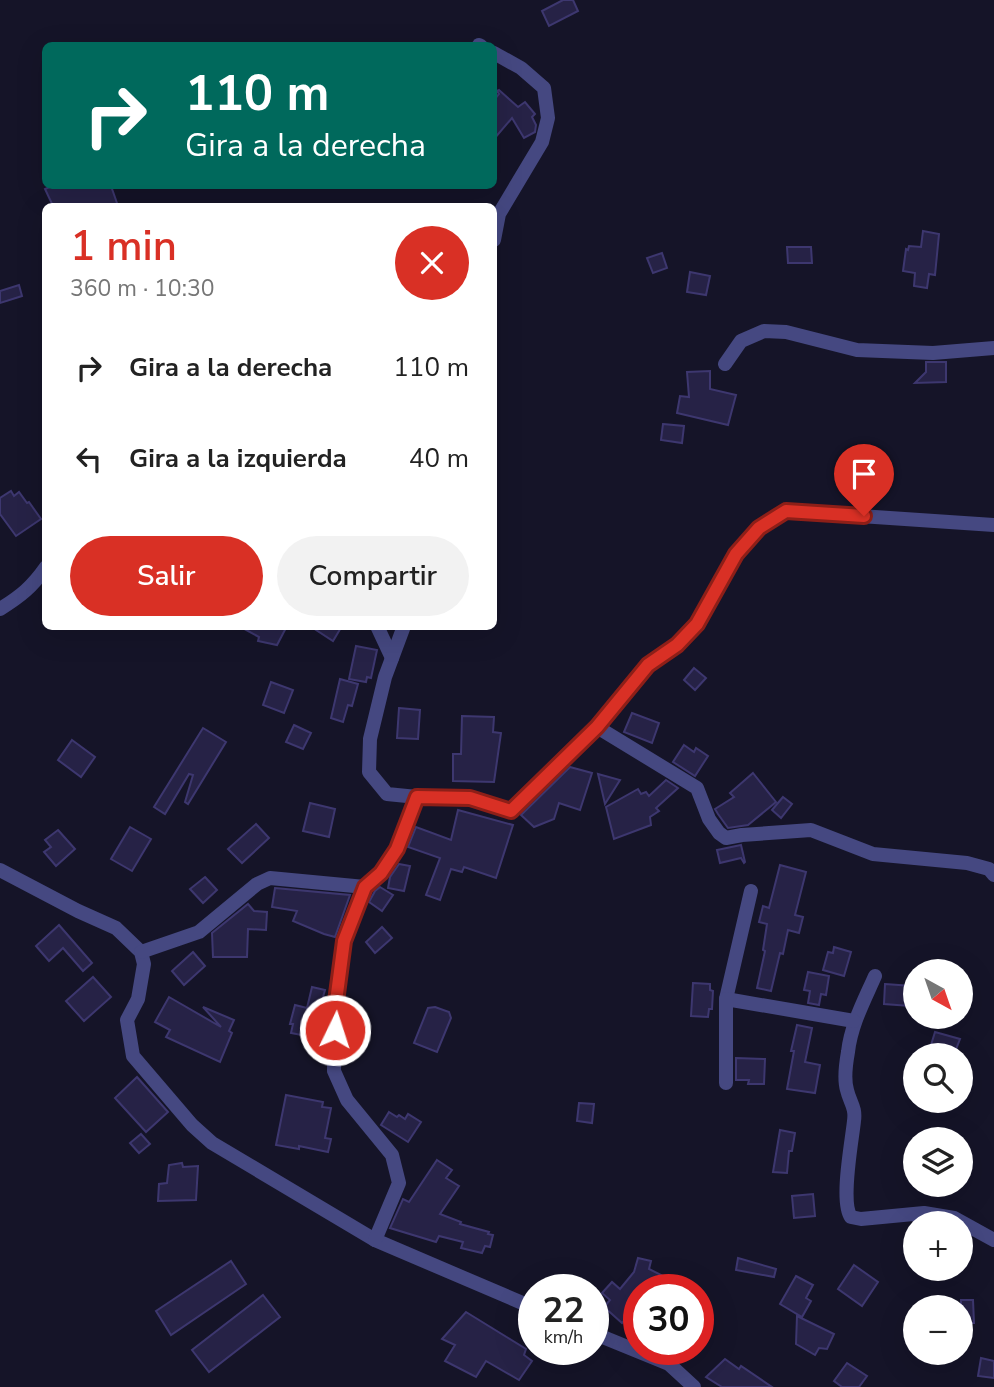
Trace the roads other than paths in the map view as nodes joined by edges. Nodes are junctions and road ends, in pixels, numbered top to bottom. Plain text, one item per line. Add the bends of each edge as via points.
1 (497, 55) edge
2 (497, 224) edge
3 (994, 348) edge
4 (725, 364) dead end
5 (994, 525) edge
6 (42, 572) edge
7 (0, 608) edge
8 (379, 630) edge
9 (402, 630) edge
10 (392, 658) junction
11 (597, 727) junction
12 (417, 797) junction
13 (0, 870) edge
14 (994, 875) edge
15 (365, 887) junction
16 (751, 891) dead end
17 (141, 952) junction
18 (875, 976) dead end
19 (726, 999) junction
20 (854, 1021) junction
21 (726, 1083) dead end
22 (375, 1240) junction
23 (994, 1240) edge
24 (518, 1301) edge
25 (609, 1340) edge
26 (694, 1387) edge

1 - 2 street via 544,88 548,118 542,142
3 - 4 street via 933,353 857,350 764,331 741,341
5 - 11 street via 786,511 759,528 736,554 697,624 648,665
6 - 7 street via 20,597
8 - 10 street
9 - 10 street
10 - 12 street via 370,739 369,772 387,794
11 - 12 street via 511,811 470,798
11 - 14 street via 697,788 709,819 726,838 811,830 873,854 967,863
12 - 15 street via 397,849
13 - 17 street via 116,928
15 - 17 street via 270,878 199,933
15 - 22 street via 344,941 335,1009 334,1071 347,1100 392,1155 399,1183
16 - 19 street
17 - 22 street via 144,964 138,999 127,1020 133,1056 212,1143
18 - 20 street
19 - 20 street
19 - 21 street
20 - 23 street via 846,1088 855,1116 846,1211 861,1219 924,1213 954,1218
22 - 24 street
25 - 26 street via 669,1364

